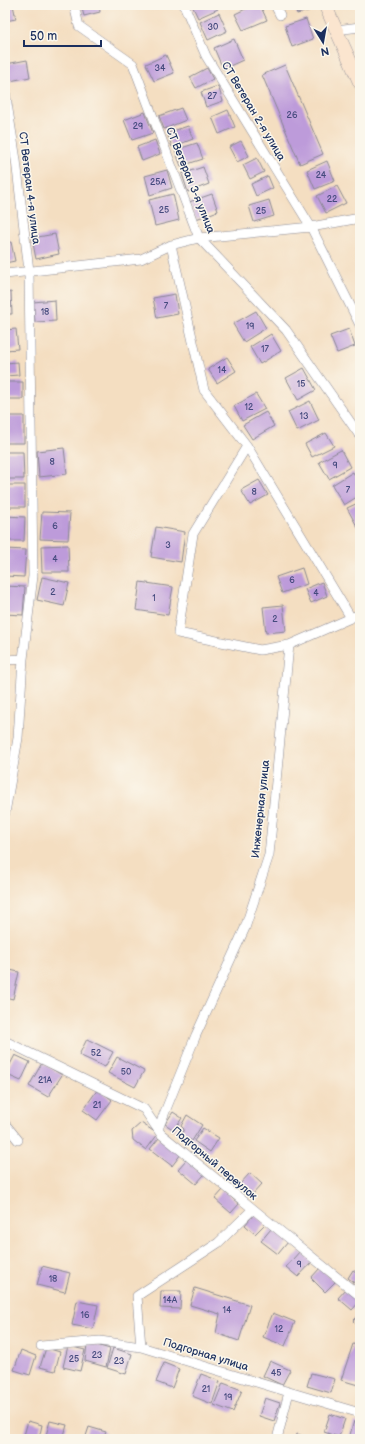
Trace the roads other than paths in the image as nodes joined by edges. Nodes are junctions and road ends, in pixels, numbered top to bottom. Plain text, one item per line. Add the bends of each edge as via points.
1 (74, 5) edge
2 (184, 5) edge
3 (275, 5) edge
4 (325, 5) edge
5 (280, 15) dead end
6 (360, 27) edge
7 (336, 30) junction
8 (360, 83) edge
9 (5, 91) edge
10 (360, 218) edge
11 (310, 227) junction
12 (199, 238) junction
13 (171, 245) junction
14 (28, 271) junction
15 (5, 274) edge
16 (360, 325) edge
17 (360, 436) edge
18 (247, 446) junction
19 (360, 614) edge
20 (351, 618) junction
21 (289, 645) junction
22 (24, 659) junction
23 (5, 660) edge
24 (9, 767) edge
25 (5, 813) edge
26 (5, 1041) edge
27 (5, 1124) edge
28 (158, 1129) junction
29 (18, 1140) dead end
30 (252, 1209) junction
31 (360, 1296) edge
32 (41, 1346) dead end
33 (141, 1347) junction
34 (289, 1392) junction
35 (360, 1413) edge
36 (277, 1439) edge

1 - 12 street, СТ Ветеран 3-я улица via 79,26 133,64
2 - 11 street, СТ Ветеран 2-я улица via 206,56
3 - 5 street
4 - 7 main road
6 - 7 street
7 - 8 main road
9 - 14 street, СТ Ветеран 4-я улица via 16,160
10 - 11 street
11 - 12 street
11 - 16 street, СТ Ветеран 2-я улица
12 - 13 street
12 - 17 street, СТ Ветеран 3-я улица via 286,330
13 - 14 street via 141,259
13 - 18 street via 204,390
14 - 15 street
14 - 22 street, СТ Ветеран 4-я улица via 33,576
18 - 20 street
18 - 21 street via 193,534 178,633 260,650
19 - 20 street
20 - 21 street
21 - 28 street, Инженерная улица via 269,855 245,928 196,1035
22 - 23 street
22 - 24 street, СТ Ветеран 4-я улица via 18,738
24 - 25 street, СТ Ветеран 4-я улица
26 - 28 street, Подгорный переулок via 144,1109
27 - 29 street
28 - 30 street, Подгорный переулок
30 - 31 street, Подгорный переулок
30 - 33 street via 218,1243 137,1296
32 - 33 street, Подгорная улица via 100,1341
33 - 34 street, Подгорная улица
34 - 35 street, Подгорная улица
34 - 36 street

